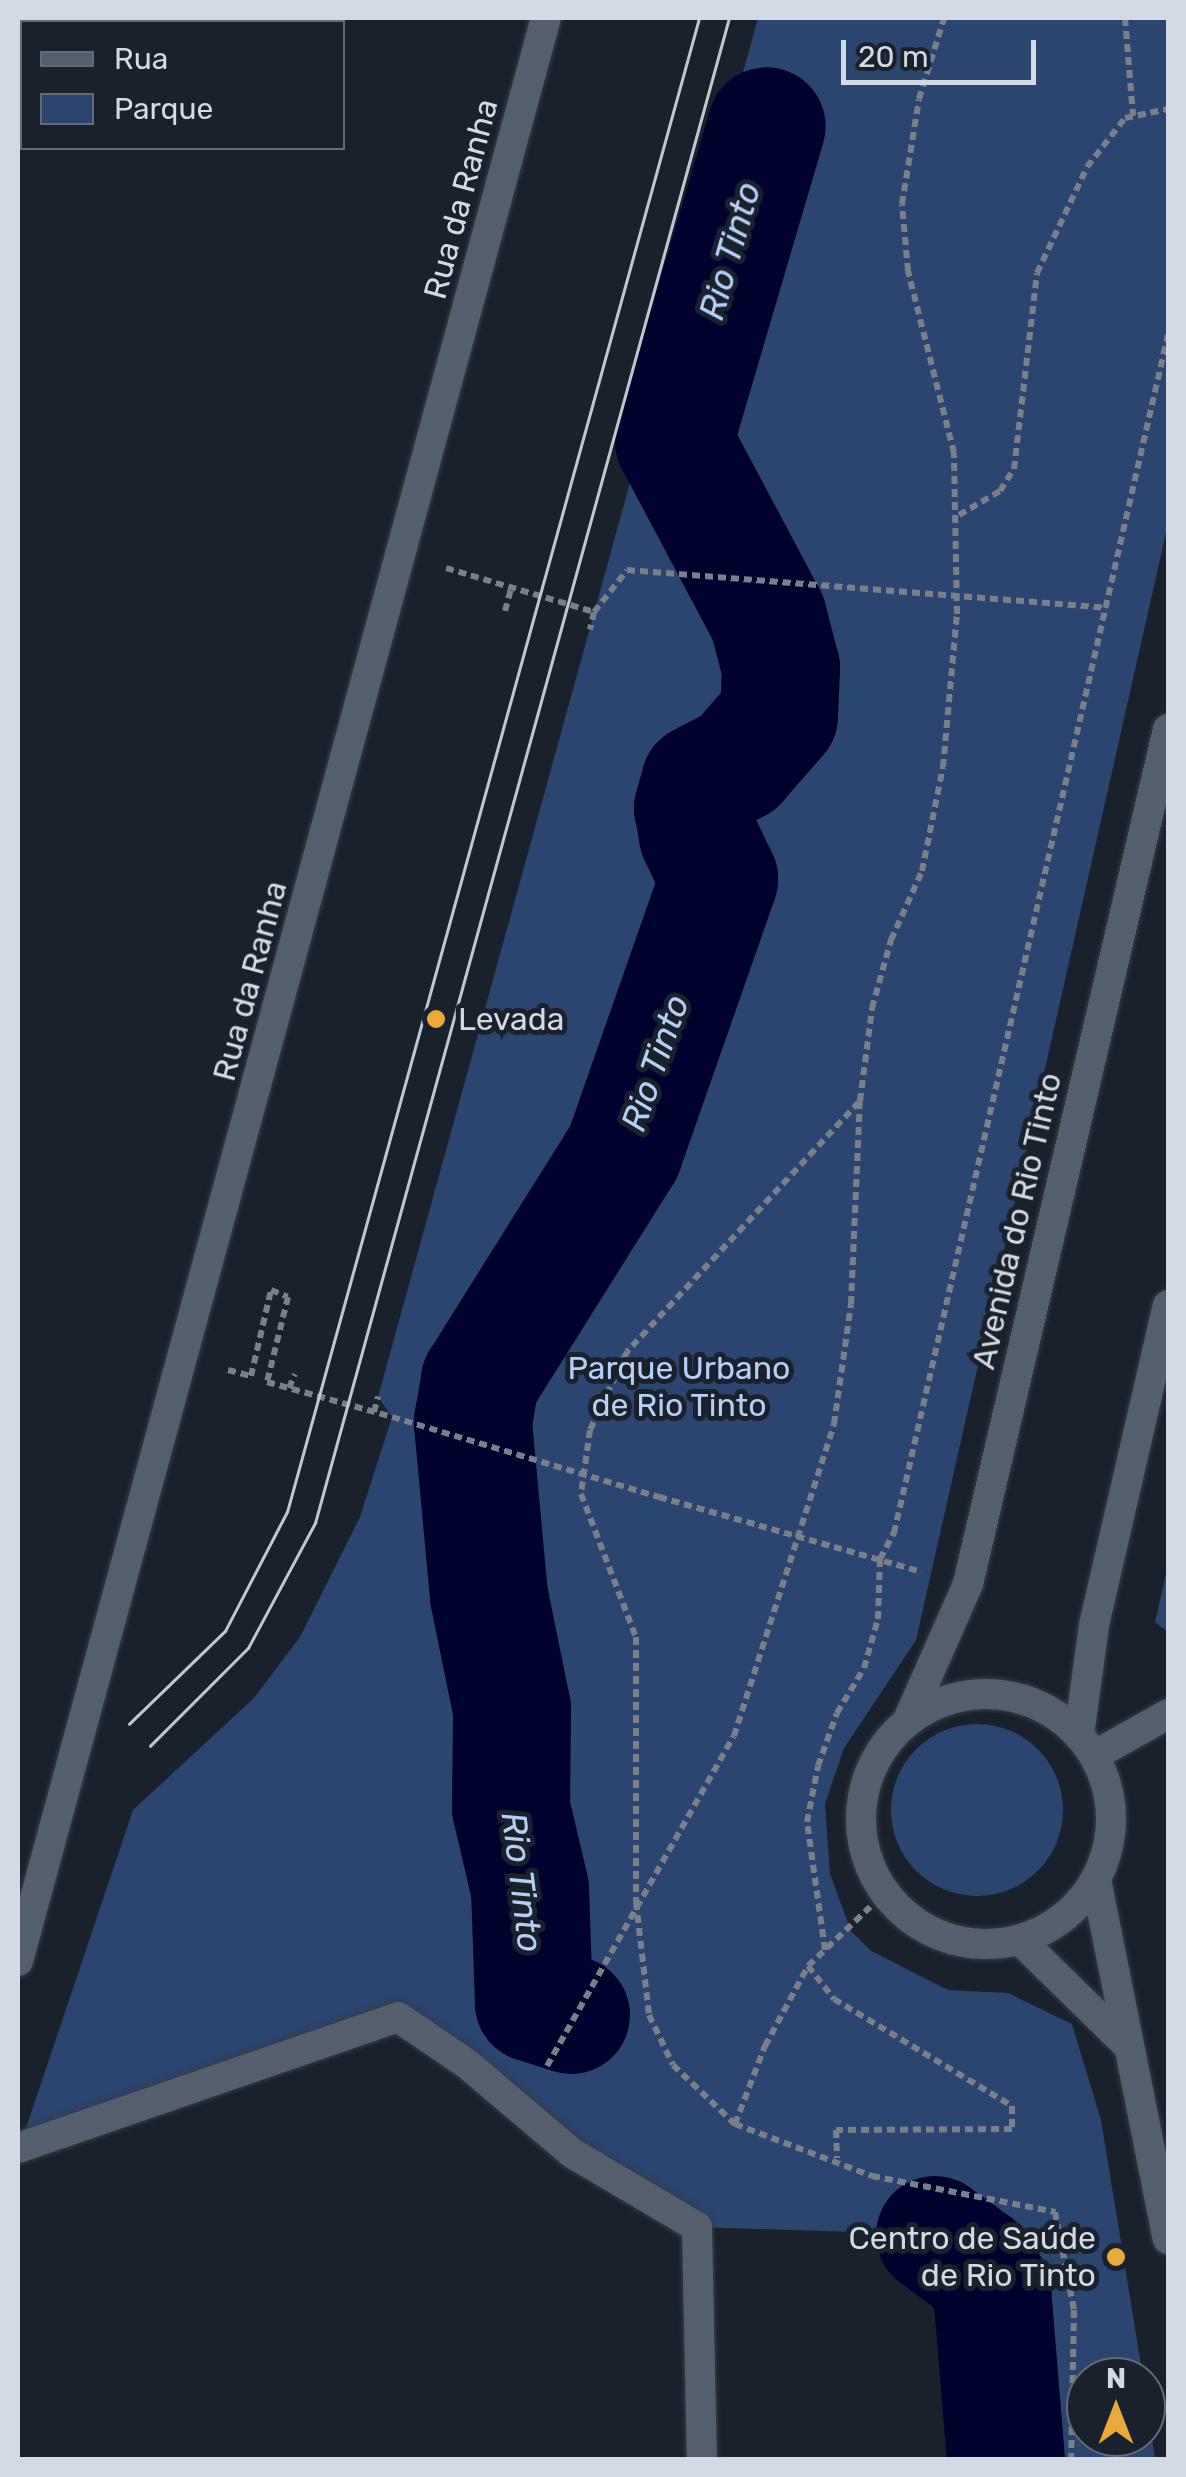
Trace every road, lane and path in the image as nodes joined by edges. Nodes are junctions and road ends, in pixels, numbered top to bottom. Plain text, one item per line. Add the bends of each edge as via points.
1 (546, 18) edge
2 (944, 18) edge
3 (1125, 18) edge
4 (1168, 109) edge
5 (1133, 116) junction
6 (1168, 335) edge
7 (960, 515) junction
8 (401, 555) junction
9 (511, 588) junction
10 (955, 595) junction
11 (1106, 608) junction
12 (505, 611) dead end
13 (594, 612) junction
14 (590, 630) dead end
15 (1168, 729) edge
16 (860, 1101) junction
17 (1168, 1305) edge
18 (254, 1362) dead end
19 (294, 1374) dead end
20 (289, 1388) junction
21 (378, 1397) dead end
22 (374, 1412) junction
23 (800, 1538) junction
24 (880, 1559) junction
25 (1168, 1714) edge
26 (908, 1720) junction
27 (1088, 1744) junction
28 (1096, 1880) junction
29 (886, 1893) junction
30 (636, 1902) junction
31 (1020, 1940) junction
32 (824, 1950) junction
33 (18, 1959) edge
34 (808, 1966) junction
35 (1124, 2042) junction
36 (522, 2110) junction
37 (735, 2124) junction
38 (18, 2148) edge
39 (837, 2158) junction
40 (1168, 2238) edge
41 (702, 2460) edge
42 (1071, 2460) edge

1 - 8 street, Rua da Ranha
2 - 7 path via 919,100 902,204 908,271 954,453
3 - 5 path
4 - 5 path
5 - 7 path via 1100,144 1038,274 1014,469 1000,491
6 - 11 path
7 - 10 path
8 - 9 path
8 - 33 street, Rua da Ranha
9 - 12 path
9 - 13 path
10 - 11 path
10 - 13 path via 626,570
10 - 16 path via 943,767 922,871 891,940 872,1008
11 - 24 path via 894,1533
13 - 14 path
15 - 26 street, Avenida do Rio Tinto via 968,1584
16 - 23 path via 851,1304 834,1424
16 - 30 path via 626,1352 590,1430 581,1494 636,1638
17 - 27 street via 1094,1626
18 - 20 path via 271,1290 288,1297 266,1382
19 - 20 path
20 - 22 path
21 - 22 path
22 - 23 path, bridge
23 - 24 path
23 - 30 path via 734,1736
24 - 32 path via 878,1619 864,1668 837,1712 806,1822
25 - 27 street
26 - 27 street via 939,1703 980,1693 1018,1697 1055,1712
26 - 29 street via 881,1748 865,1783 860,1821 867,1859
27 - 28 street via 1112,1807 1109,1845
28 - 31 street via 1076,1906
28 - 35 street
29 - 31 street via 912,1920 946,1938 982,1944
29 - 32 path
30 - 36 path
30 - 37 path via 649,2015 673,2065
31 - 35 street
32 - 34 path
34 - 37 path via 764,2046
34 - 39 path via 834,1998 1012,2106 1012,2129 836,2130
35 - 40 street
36 - 38 street via 398,2017
36 - 41 street via 572,2153 697,2227
37 - 39 path via 783,2146
39 - 42 path via 872,2176 1055,2212 1074,2310

